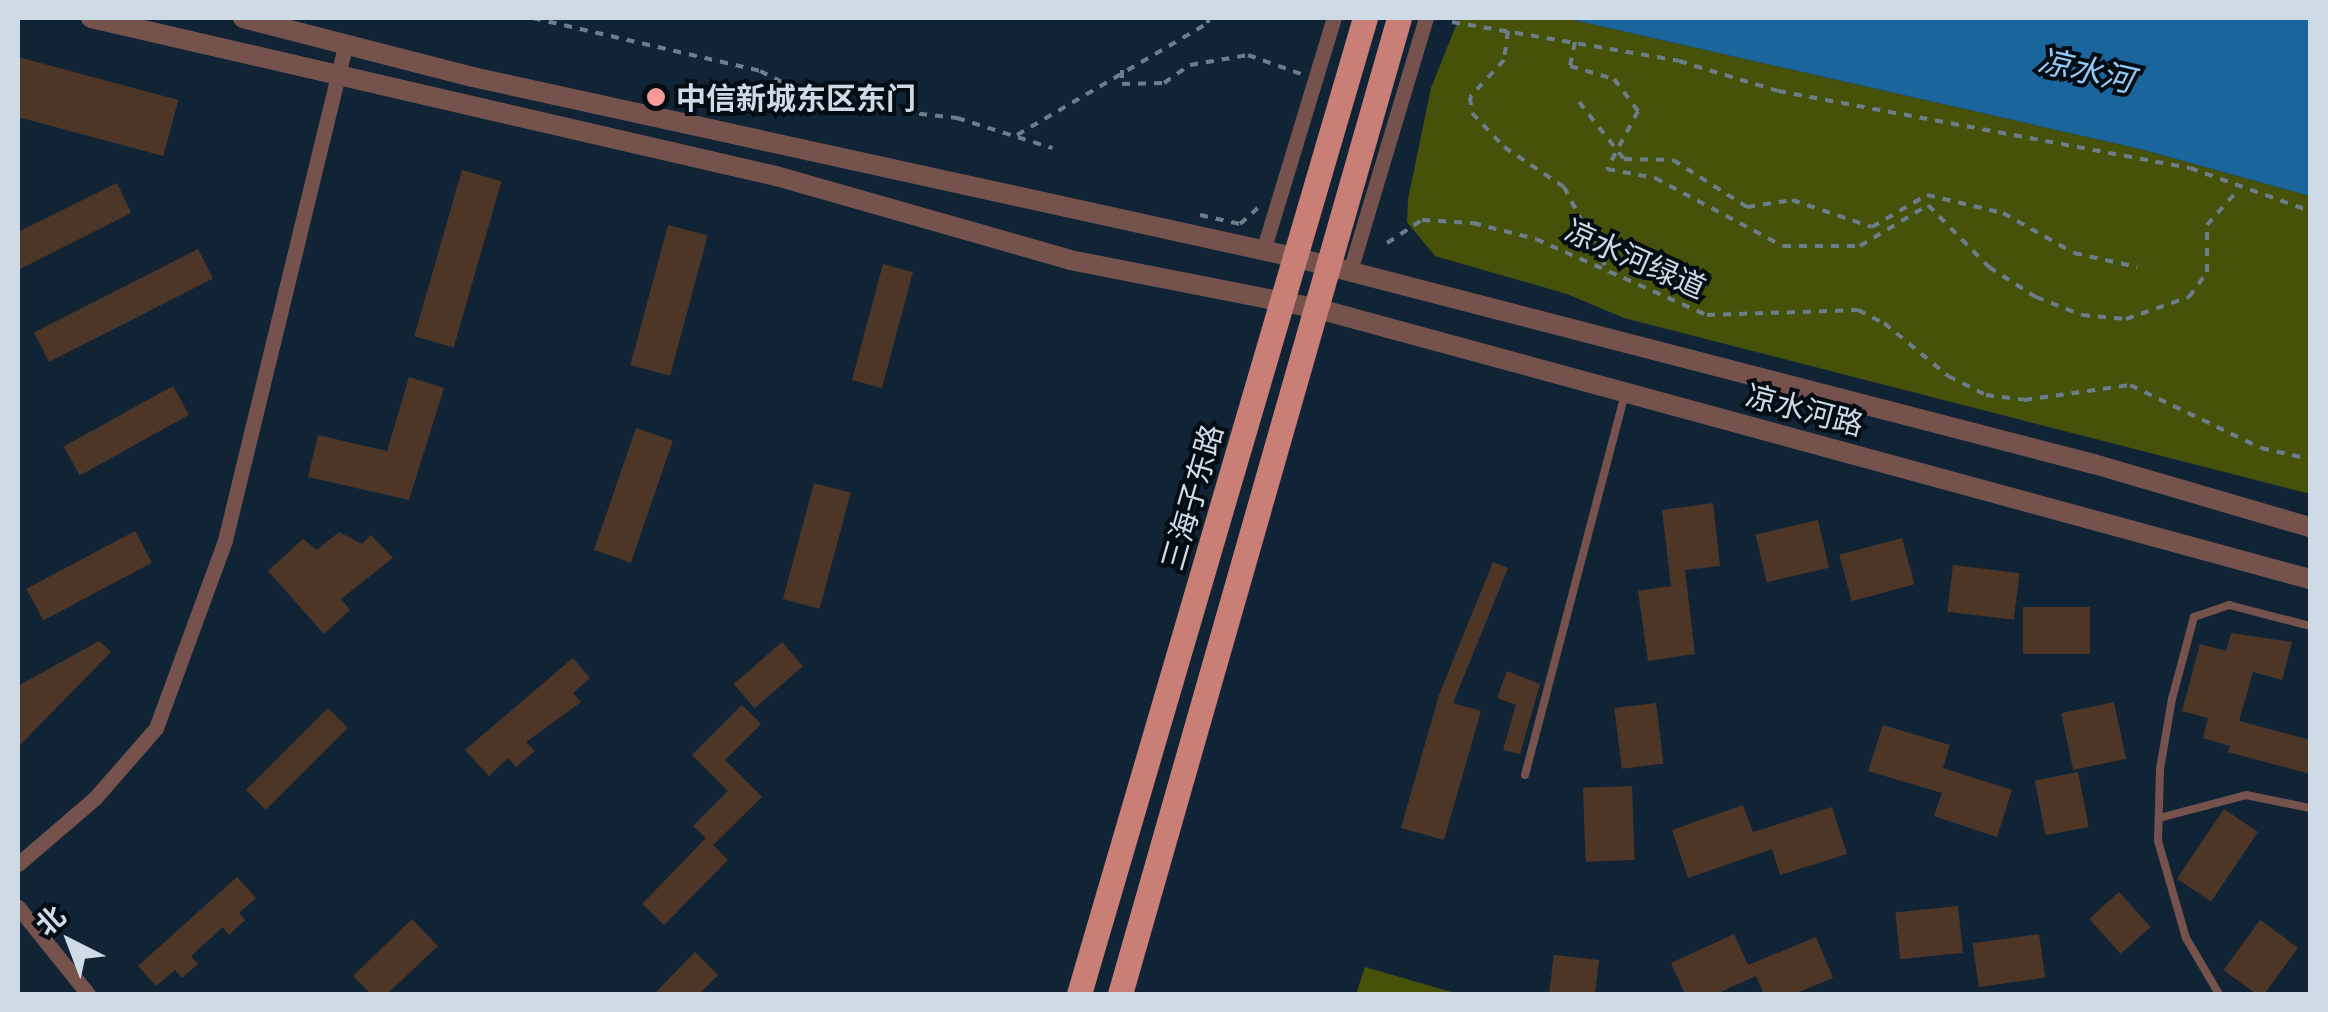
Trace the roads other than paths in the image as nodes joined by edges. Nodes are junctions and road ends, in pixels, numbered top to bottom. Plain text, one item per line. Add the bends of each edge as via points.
1 (91, 18) edge
2 (243, 18) edge
3 (1335, 18) edge
4 (1365, 18) edge
5 (1414, 24) edge
6 (346, 42) junction
7 (338, 73) junction
8 (1263, 251) junction
9 (1294, 257) junction
10 (1338, 268) junction
11 (1283, 300) junction
12 (1316, 308) junction
13 (1626, 391) junction
14 (2310, 527) edge
15 (2310, 578) edge
16 (2310, 626) edge
17 (1524, 775) dead end
18 (2310, 808) edge
19 (2159, 818) junction
20 (18, 864) edge
21 (18, 906) edge
22 (88, 994) edge
23 (1078, 994) edge
24 (1120, 994) edge
25 (2219, 994) edge

1 - 7 street, 凉水河路
2 - 6 street, 凉水河路
3 - 8 street
4 - 9 main road, 三海子东路
5 - 10 main road
6 - 7 street
6 - 8 street, 凉水河路 via 473,77
7 - 11 street, 凉水河路 via 776,176 1070,260
7 - 20 street via 225,540 156,728 95,798
8 - 9 street, 凉水河路
9 - 10 street, 凉水河路
9 - 11 main road, 三海子东路
10 - 12 main road
10 - 14 street, 凉水河路 via 2094,464
11 - 12 street, 凉水河路
11 - 23 main road, 三海子东路
12 - 13 street, 凉水河路
12 - 24 main road
13 - 15 street, 凉水河路
13 - 17 lane
16 - 19 lane via 2229,605 2194,616 2172,699
18 - 19 lane via 2246,795
19 - 25 lane via 2158,841 2186,938
21 - 22 street

